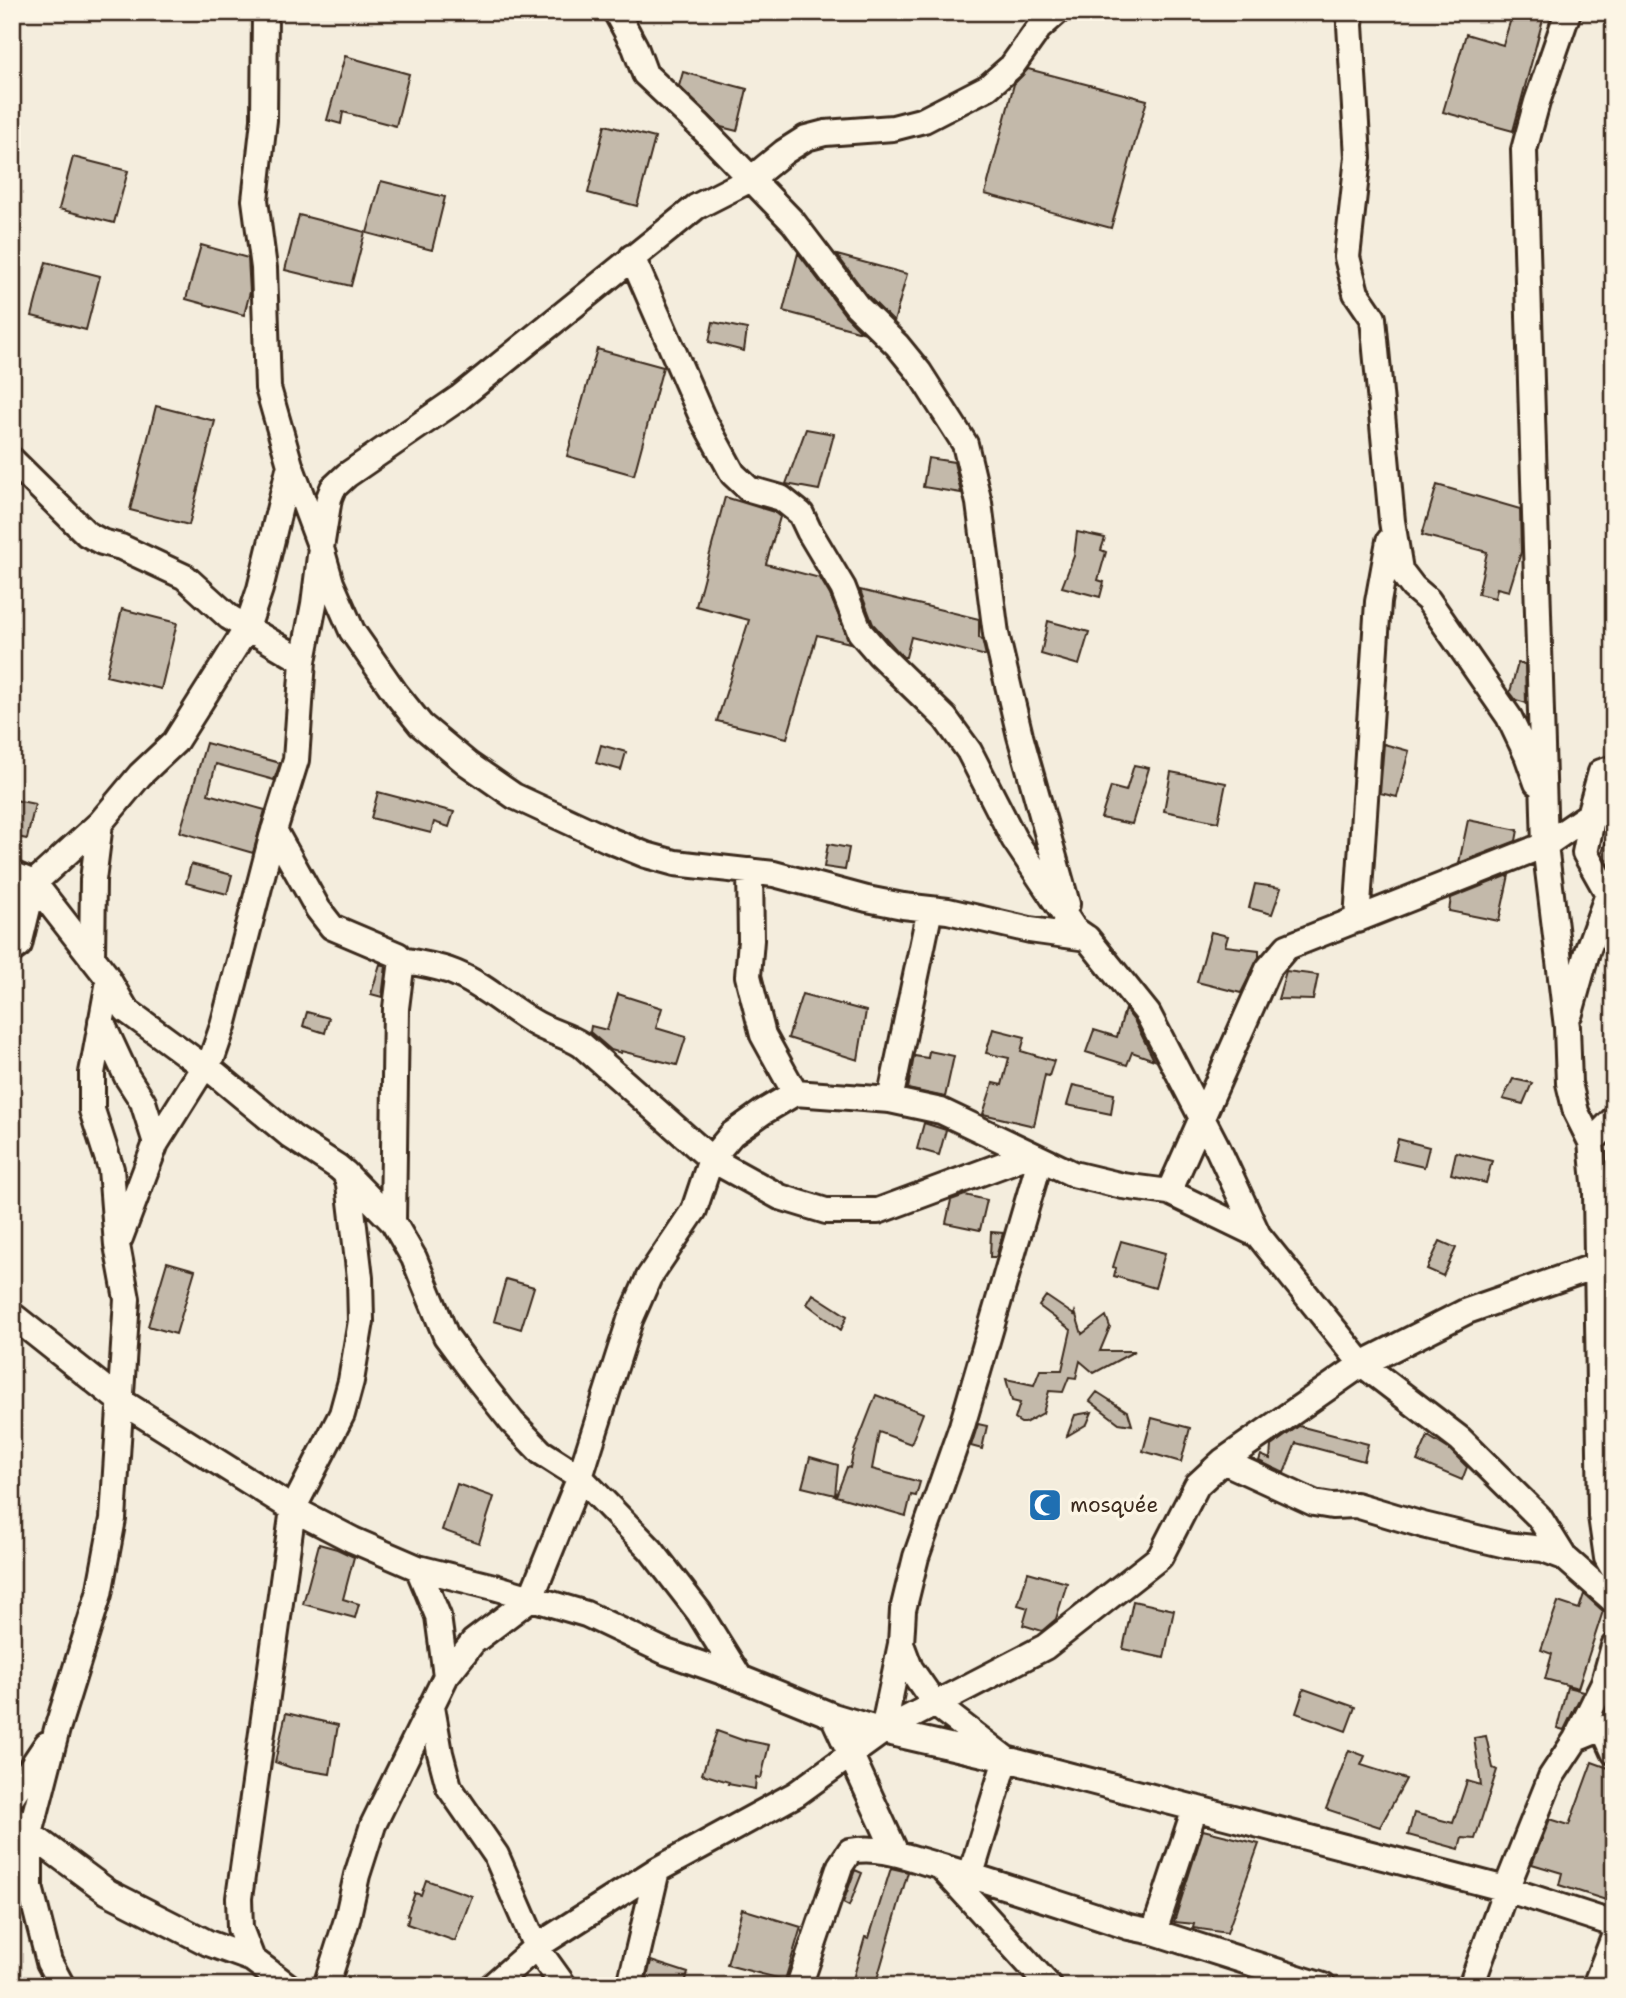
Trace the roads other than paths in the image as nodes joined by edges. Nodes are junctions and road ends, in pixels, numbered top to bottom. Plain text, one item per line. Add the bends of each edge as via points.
1 (265, 12) edge
2 (616, 12) edge
3 (1057, 12) edge
4 (1351, 12) edge
5 (1568, 12) edge
6 (751, 179) junction
7 (632, 257) junction
8 (12, 460) edge
9 (290, 466) junction
10 (1392, 521) junction
11 (321, 548) junction
12 (247, 628) junction
13 (303, 661) junction
14 (1610, 769) edge
15 (1544, 804) junction
16 (100, 823) junction
17 (274, 830) junction
18 (1545, 845) junction
19 (750, 871) junction
20 (23, 878) edge
21 (930, 909) junction
22 (1357, 920) junction
23 (1081, 933) junction
24 (12, 950) edge
25 (92, 958) junction
26 (402, 960) junction
27 (109, 981) junction
28 (101, 1021) junction
29 (1567, 1027) junction
30 (205, 1065) junction
31 (795, 1093) junction
32 (890, 1100) junction
33 (1201, 1117) junction
34 (1614, 1119) edge
35 (1591, 1142) junction
36 (156, 1143) junction
37 (1035, 1157) junction
38 (711, 1159) junction
39 (345, 1173) junction
40 (1169, 1192) junction
41 (393, 1222) junction
42 (1258, 1235) junction
43 (117, 1245) junction
44 (1606, 1262) edge
45 (1599, 1289) junction
46 (1614, 1314) edge
47 (12, 1315) edge
48 (1362, 1364) junction
49 (119, 1400) junction
50 (1223, 1461) junction
51 (580, 1477) junction
52 (293, 1509) junction
53 (1564, 1556) junction
54 (418, 1568) junction
55 (1614, 1570) edge
56 (531, 1598) junction
57 (1614, 1601) edge
58 (901, 1644) junction
59 (1614, 1646) edge
60 (446, 1676) junction
61 (740, 1678) junction
62 (935, 1704) junction
63 (432, 1707) junction
64 (833, 1716) junction
65 (57, 1729) junction
66 (883, 1731) junction
67 (1576, 1739) junction
68 (1614, 1752) edge
69 (851, 1755) junction
70 (1006, 1759) junction
71 (12, 1796) edge
72 (1195, 1808) junction
73 (878, 1814) junction
74 (12, 1817) edge
75 (30, 1834) junction
76 (864, 1848) junction
77 (895, 1853) junction
78 (941, 1867) junction
79 (657, 1870) junction
80 (971, 1874) junction
81 (1506, 1889) junction
82 (1614, 1924) edge
83 (1154, 1932) junction
84 (1614, 1937) edge
85 (536, 1947) junction
86 (251, 1959) junction
87 (1289, 1981) edge
88 (62, 1986) edge
89 (288, 1986) edge
90 (326, 1986) edge
91 (492, 1986) edge
92 (564, 1986) edge
93 (630, 1986) edge
94 (799, 1986) edge
95 (1049, 1986) edge
96 (1323, 1986) edge
97 (1471, 1986) edge
98 (1595, 1986) edge

1 - 9 street via 264,120 254,200 264,268 268,388
2 - 6 street via 645,74
3 - 6 street via 988,87 924,120 806,138
4 - 10 street via 1358,157 1347,257 1356,293 1373,318
5 - 15 street via 1524,150
6 - 7 street via 696,207
6 - 23 street via 919,372 965,444 979,503 996,634 1020,736
7 - 11 street via 459,398 333,488
7 - 23 street via 702,417 733,474 749,489 781,498 802,514 843,588 860,632 945,718 969,751 1014,839
8 - 12 street via 87,534 185,577
9 - 11 street
9 - 12 street
10 - 15 street via 1400,570 1429,600 1509,716
10 - 22 street via 1378,602
11 - 13 street
11 - 19 street via 352,631 421,725 468,764 543,811 646,855
12 - 13 street
12 - 16 street via 175,742
13 - 17 street via 296,760
14 - 18 street via 1589,815
14 - 29 street via 1585,853 1608,894
15 - 18 street
16 - 20 street
16 - 25 street via 93,880
17 - 26 street via 332,927
17 - 30 street via 223,1026
18 - 22 street
18 - 29 street
19 - 21 street
19 - 31 street via 748,976 762,1035
20 - 24 street via 19,945
20 - 25 street
21 - 23 street via 1030,930
21 - 32 street
22 - 33 street via 1287,947 1268,969
23 - 33 street via 1148,1014
25 - 27 street
26 - 38 street via 464,977 535,1023 582,1045
26 - 41 street
27 - 28 street
27 - 30 street via 126,1010
28 - 36 street via 143,1102
28 - 43 street via 92,1073 92,1110 111,1168
29 - 35 street via 1569,1083 1576,1112
30 - 36 street
30 - 39 street via 292,1137
31 - 32 street
31 - 38 street via 732,1134
32 - 37 street via 941,1111
33 - 40 street
33 - 42 street
34 - 35 street
35 - 44 street
36 - 43 street
37 - 38 street via 878,1211 826,1211 780,1197
37 - 40 street via 1073,1174
37 - 58 street via 962,1426 916,1557 903,1610
38 - 51 street via 694,1210 649,1277 630,1320
39 - 41 street
39 - 52 street via 360,1278 361,1321 342,1414
40 - 42 street
41 - 51 street via 414,1258 446,1336 512,1422 541,1452
42 - 48 street
43 - 49 street via 127,1299
44 - 45 street
44 - 48 street via 1467,1311
45 - 46 street
45 - 55 street via 1601,1516 1607,1558
47 - 49 street
48 - 50 street
48 - 53 street via 1460,1439 1539,1517
49 - 52 street
49 - 65 street via 113,1519 99,1594
50 - 53 street via 1314,1503 1356,1505
50 - 62 street via 1197,1485 1160,1557 1045,1647
51 - 56 street
51 - 61 street via 651,1550 699,1612
52 - 54 street
52 - 86 street via 239,1898 240,1928
53 - 57 street
54 - 56 street
54 - 60 street via 438,1616
56 - 60 street via 473,1642
56 - 61 street via 586,1614 666,1652
58 - 62 street via 910,1668
58 - 66 street
59 - 67 street via 1604,1682
60 - 63 street
61 - 64 street
62 - 66 street
62 - 70 street
63 - 85 street via 449,1787 496,1855
63 - 90 street via 373,1825
64 - 66 street
64 - 69 street
65 - 71 street
65 - 75 street
66 - 69 street
66 - 70 street
67 - 68 street via 1603,1728
67 - 81 street via 1551,1777
69 - 73 street
69 - 79 street via 796,1794
70 - 72 street
70 - 80 street
72 - 81 street
72 - 83 street
73 - 76 street
73 - 77 street
74 - 75 street
75 - 86 street via 107,1892 208,1943
75 - 88 street via 30,1887 49,1962
76 - 77 street
76 - 94 street via 850,1851 840,1866
77 - 78 street
78 - 80 street
78 - 95 street
79 - 85 street
79 - 93 street
80 - 83 street
81 - 82 street
81 - 97 street
83 - 87 street
84 - 98 street
85 - 91 street
85 - 92 street
86 - 89 street
87 - 96 street

